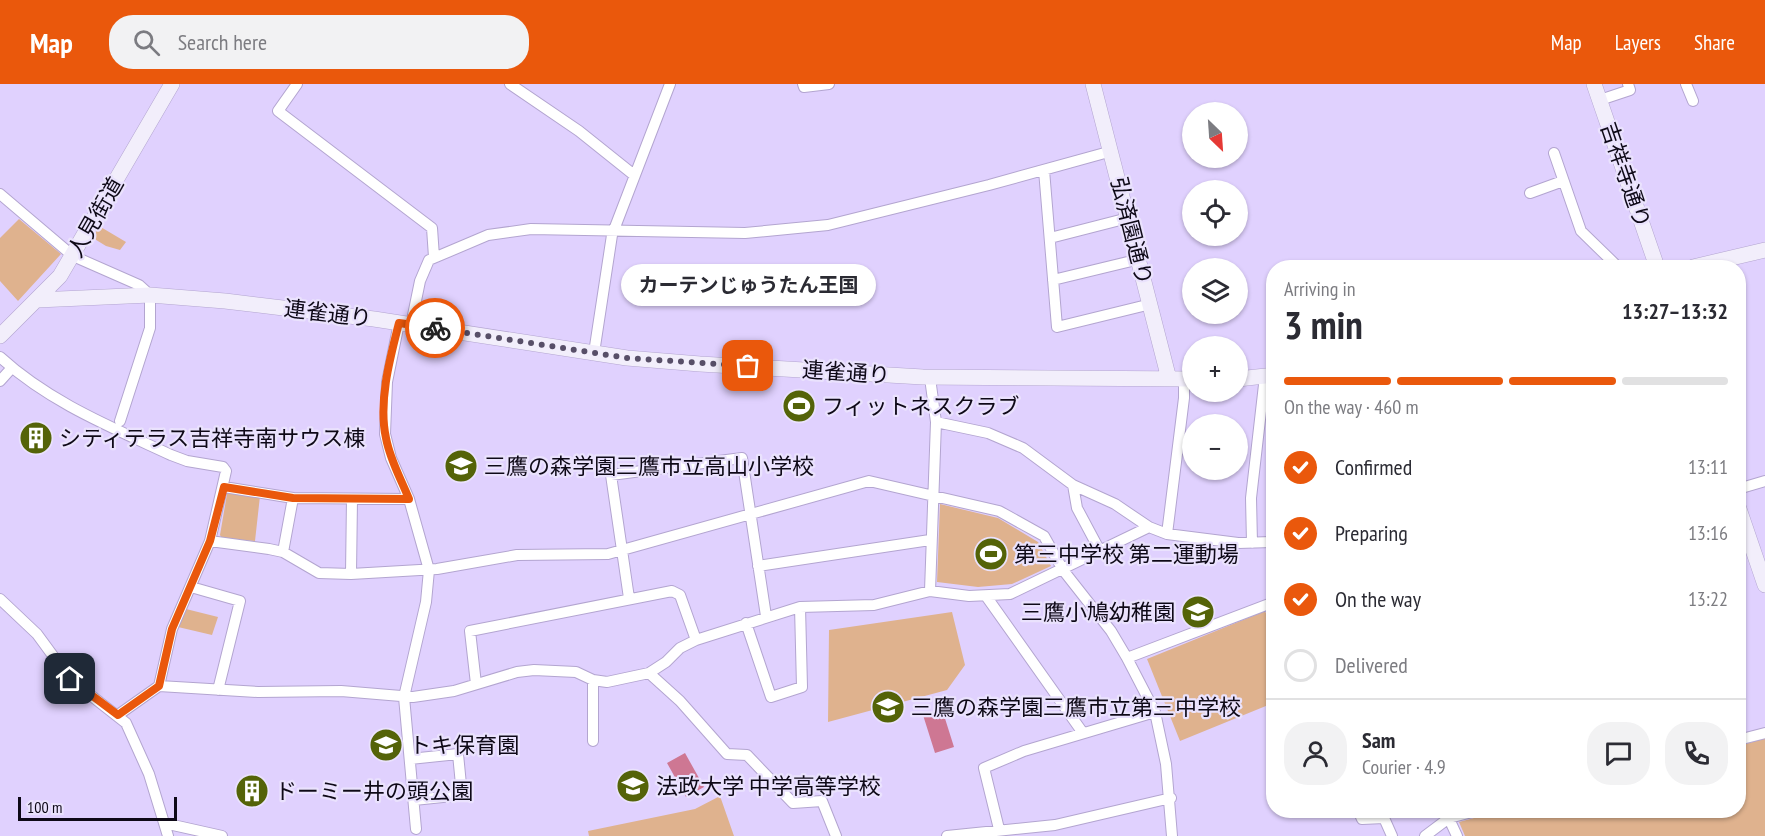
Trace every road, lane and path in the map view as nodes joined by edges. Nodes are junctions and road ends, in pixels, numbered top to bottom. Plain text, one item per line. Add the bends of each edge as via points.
1 (172, 84) edge
2 (297, 84) edge
3 (510, 84) edge
4 (670, 84) edge
5 (803, 84) edge
6 (829, 84) edge
7 (1093, 84) edge
8 (1594, 84) edge
9 (1628, 84) edge
10 (1686, 84) edge
11 (1600, 100) junction
12 (1693, 101) dead end
13 (1112, 151) junction
14 (1554, 153) dead end
15 (1044, 170) junction
16 (634, 175) junction
17 (1563, 181) junction
18 (1530, 193) dead end
19 (0, 194) edge
20 (1128, 218) junction
21 (614, 230) junction
22 (1050, 238) junction
23 (1765, 250) edge
24 (73, 256) junction
25 (434, 257) junction
26 (1140, 259) junction
27 (1611, 260) edge
28 (1655, 260) edge
29 (1723, 260) edge
30 (1053, 280) junction
31 (150, 295) junction
32 (37, 300) junction
33 (1151, 304) junction
34 (405, 324) junction
35 (0, 336) edge
36 (594, 353) junction
37 (0, 357) edge
38 (9, 371) dead end
39 (1266, 375) edge
40 (930, 378) junction
41 (1248, 378) edge
42 (1182, 379) edge
43 (0, 381) edge
44 (1266, 396) edge
45 (1184, 402) edge
46 (120, 421) dead end
47 (936, 422) junction
48 (1765, 481) edge
49 (1073, 485) junction
50 (224, 487) junction
51 (1746, 487) edge
52 (932, 494) junction
53 (293, 498) junction
54 (352, 499) junction
55 (409, 499) junction
56 (750, 515) junction
57 (1149, 527) junction
58 (1746, 529) edge
59 (1167, 534) junction
60 (930, 540) junction
61 (210, 541) junction
62 (1266, 542) edge
63 (1252, 543) junction
64 (622, 550) junction
65 (1100, 551) junction
66 (283, 552) junction
67 (758, 566) junction
68 (429, 570) junction
69 (1063, 570) junction
70 (351, 574) junction
71 (1765, 585) edge
72 (190, 587) junction
73 (930, 591) junction
74 (986, 596) junction
75 (629, 598) junction
76 (0, 599) edge
77 (1266, 605) edge
78 (800, 607) junction
79 (766, 616) junction
80 (746, 623) junction
81 (696, 640) junction
82 (1127, 658) junction
83 (649, 673) junction
84 (593, 680) junction
85 (476, 684) junction
86 (159, 686) junction
87 (218, 690) junction
88 (404, 697) junction
89 (1155, 712) junction
90 (118, 715) junction
91 (1083, 733) junction
92 (1765, 733) edge
93 (1746, 738) edge
94 (592, 741) dead end
95 (410, 759) junction
96 (1170, 798) junction
97 (414, 800) junction
98 (1362, 818) edge
99 (1384, 818) edge
100 (1384, 818) edge
101 (1443, 818) edge
102 (1449, 818) edge
103 (164, 823) junction
104 (416, 829) dead end
105 (1003, 832) edge
106 (168, 836) edge
107 (222, 836) edge
108 (836, 836) edge
109 (947, 836) edge
110 (1172, 836) edge
111 (1392, 836) edge
112 (1425, 836) edge
113 (1457, 836) edge

1 - 24 main road, 人見街道
2 - 25 street via 278,111 432,228
3 - 16 street via 579,130
4 - 16 street
5 - 6 street
7 - 13 main road, 弘済園通り
8 - 11 main road, 吉祥寺通り
9 - 11 street via 1630,90
10 - 12 street
11 - 28 main road, 吉祥寺通り
13 - 15 street
13 - 20 main road, 弘済園通り
14 - 17 street
15 - 21 street via 828,225 745,233
15 - 22 street
16 - 21 street
17 - 18 street
17 - 27 street via 1581,231
19 - 24 street
20 - 22 street
20 - 26 main road, 弘済園通り
21 - 25 street via 498,232
21 - 36 street
22 - 30 street
23 - 29 main road
24 - 31 street via 139,285
24 - 32 main road, 人見街道
25 - 34 street via 422,273
26 - 30 street
26 - 33 main road, 弘済園通り
30 - 33 street via 1058,327
31 - 32 main road, 連雀通り
31 - 34 main road, 連雀通り via 275,306
31 - 46 street via 150,328
32 - 35 main road, 人見街道
33 - 42 main road, 弘済園通り
34 - 36 main road, 連雀通り
34 - 55 street via 387,382 385,434
36 - 40 main road, 連雀通り via 700,364
37 - 50 street via 22,377 77,411 179,458 223,467
38 - 43 street
39 - 41 main road
40 - 42 main road, 連雀通り
40 - 47 street
44 - 63 street via 1251,498
45 - 59 street
47 - 49 street via 988,433 1023,448
47 - 52 street
48 - 51 street
49 - 57 street via 1115,504
49 - 65 street via 1077,508
50 - 53 street
50 - 61 street
52 - 56 street via 869,481
52 - 60 street
52 - 69 street via 999,511 1044,536
53 - 54 street
53 - 66 street
54 - 55 street
54 - 70 street
55 - 68 street
56 - 64 street
56 - 64 street via 742,458 611,475
56 - 67 street
57 - 59 street
57 - 65 street
58 - 71 main road
59 - 63 street
60 - 67 street
60 - 73 street
61 - 66 street
61 - 72 street
62 - 63 street
64 - 68 street via 608,554 517,555
64 - 75 street
65 - 69 street
66 - 70 street via 319,573
67 - 79 street
68 - 70 street
68 - 88 street via 426,602
69 - 74 street via 1010,594
69 - 82 street
72 - 86 street via 172,629
72 - 87 street via 240,601
73 - 74 street
73 - 78 street via 874,605
74 - 91 street
75 - 81 street via 672,591 680,594
75 - 85 street via 470,631
76 - 90 street via 37,634 70,679
77 - 82 street
78 - 79 street
78 - 80 street via 802,687 771,696
79 - 80 street
80 - 81 street
81 - 83 street
82 - 89 street
83 - 84 street via 607,682
83 - 108 street via 728,754 747,755 793,803 822,801
84 - 85 street via 576,672 534,670
84 - 94 street
85 - 88 street via 434,695
86 - 87 street
86 - 90 street
87 - 88 street
88 - 95 street
89 - 91 street
89 - 96 street
90 - 103 street via 137,745
91 - 105 street via 984,768
92 - 93 street
95 - 97 street
95 - 97 street via 458,754 462,795
96 - 105 street via 1054,825
96 - 110 street
97 - 104 street
98 - 100 street
99 - 111 street
101 - 112 street
102 - 113 street
103 - 106 street
103 - 107 street
105 - 109 street

